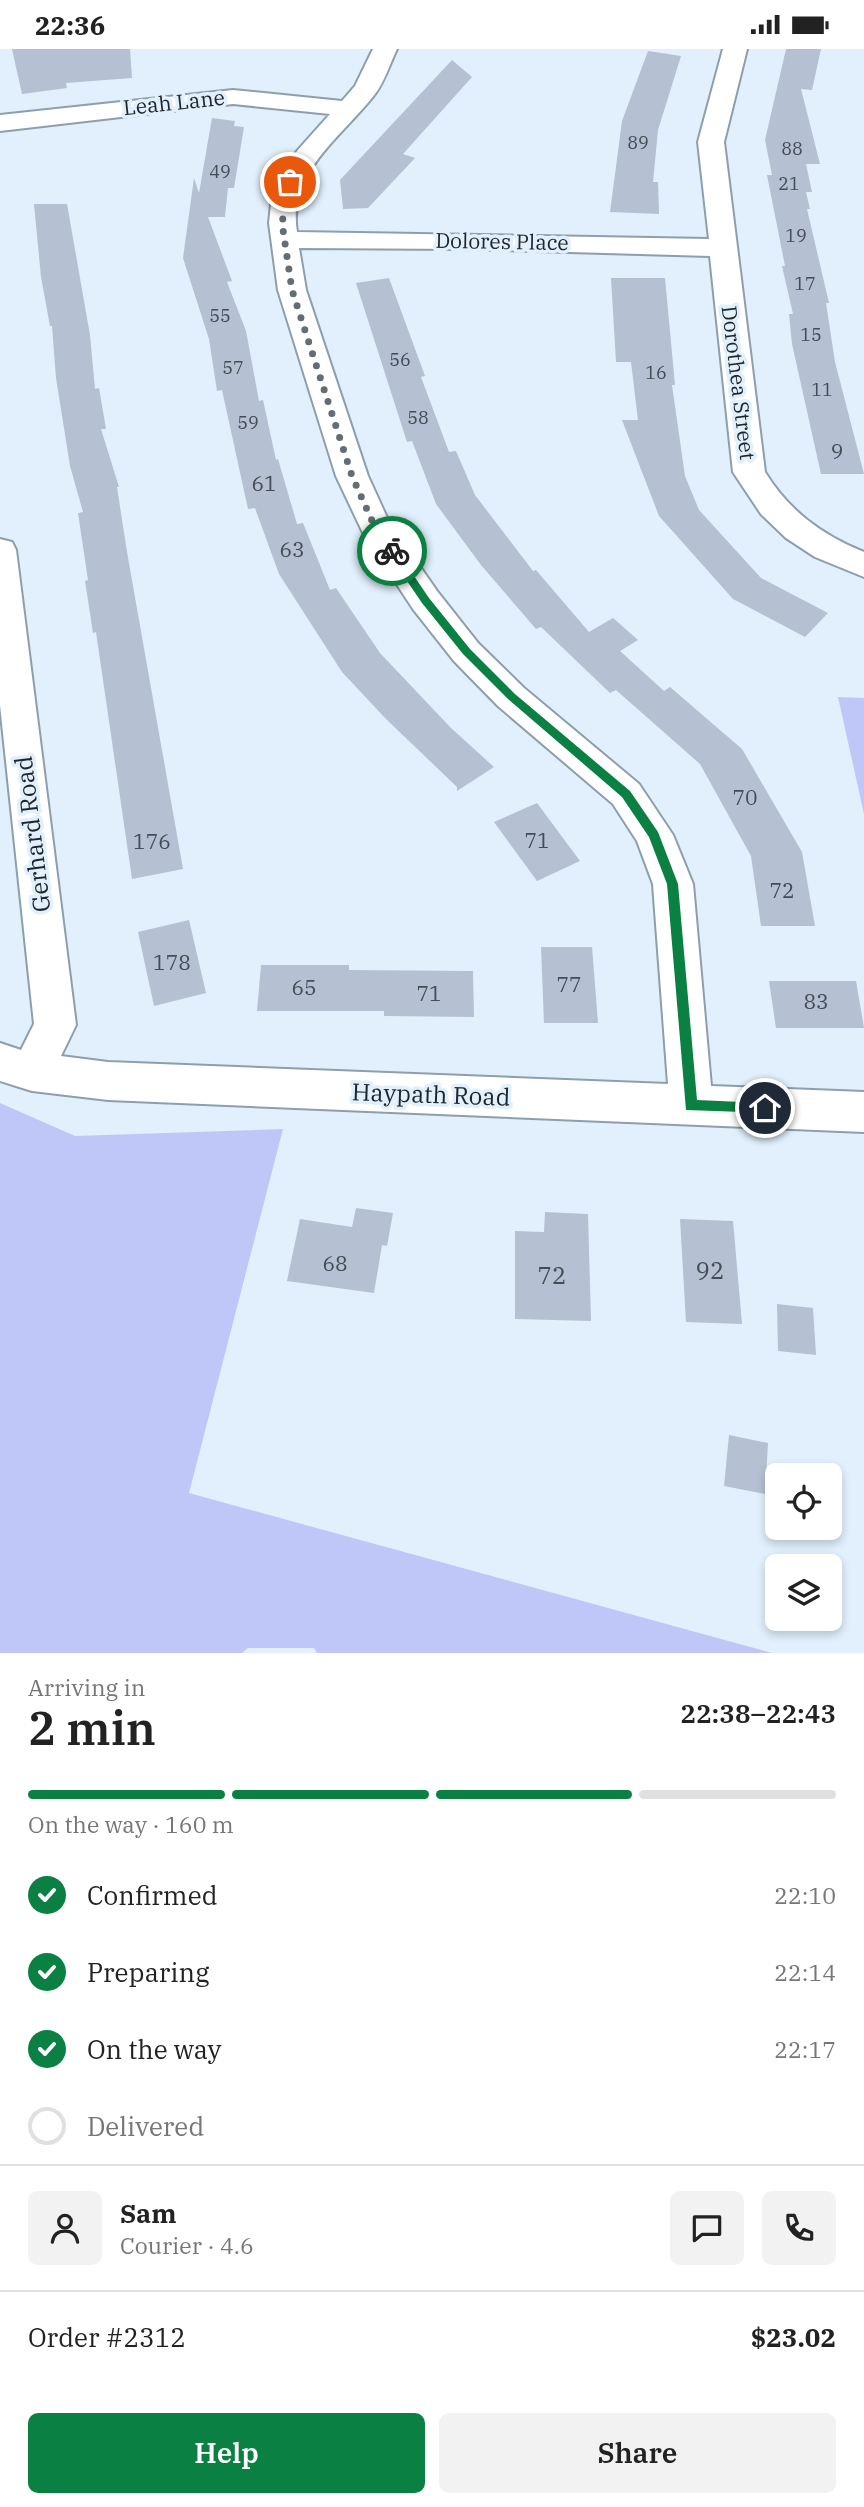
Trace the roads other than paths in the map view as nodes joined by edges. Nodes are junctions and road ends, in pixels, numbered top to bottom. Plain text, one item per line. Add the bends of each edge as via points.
1 (385, 49) edge
2 (735, 49) edge
3 (348, 109) junction
4 (0, 123) edge
5 (283, 240) junction
6 (722, 248) junction
7 (0, 550) edge
8 (864, 565) edge
9 (16, 1067) edge
10 (691, 1106) junction
11 (864, 1112) edge

1 - 3 street via 366,89
2 - 6 street, Dorothea Street via 711,142
3 - 4 street, Leah Lane via 233,97
3 - 5 street via 306,156 290,182
5 - 6 street, Dolores Place
5 - 10 street via 292,290 352,476 374,525 466,652 626,794 654,835 673,884
6 - 8 street, Dorothea Street via 749,472 764,498 801,536
7 - 9 street, Gerhard Road via 55,1025
9 - 10 street, Haypath Road via 108,1081
10 - 11 street, Haypath Road

